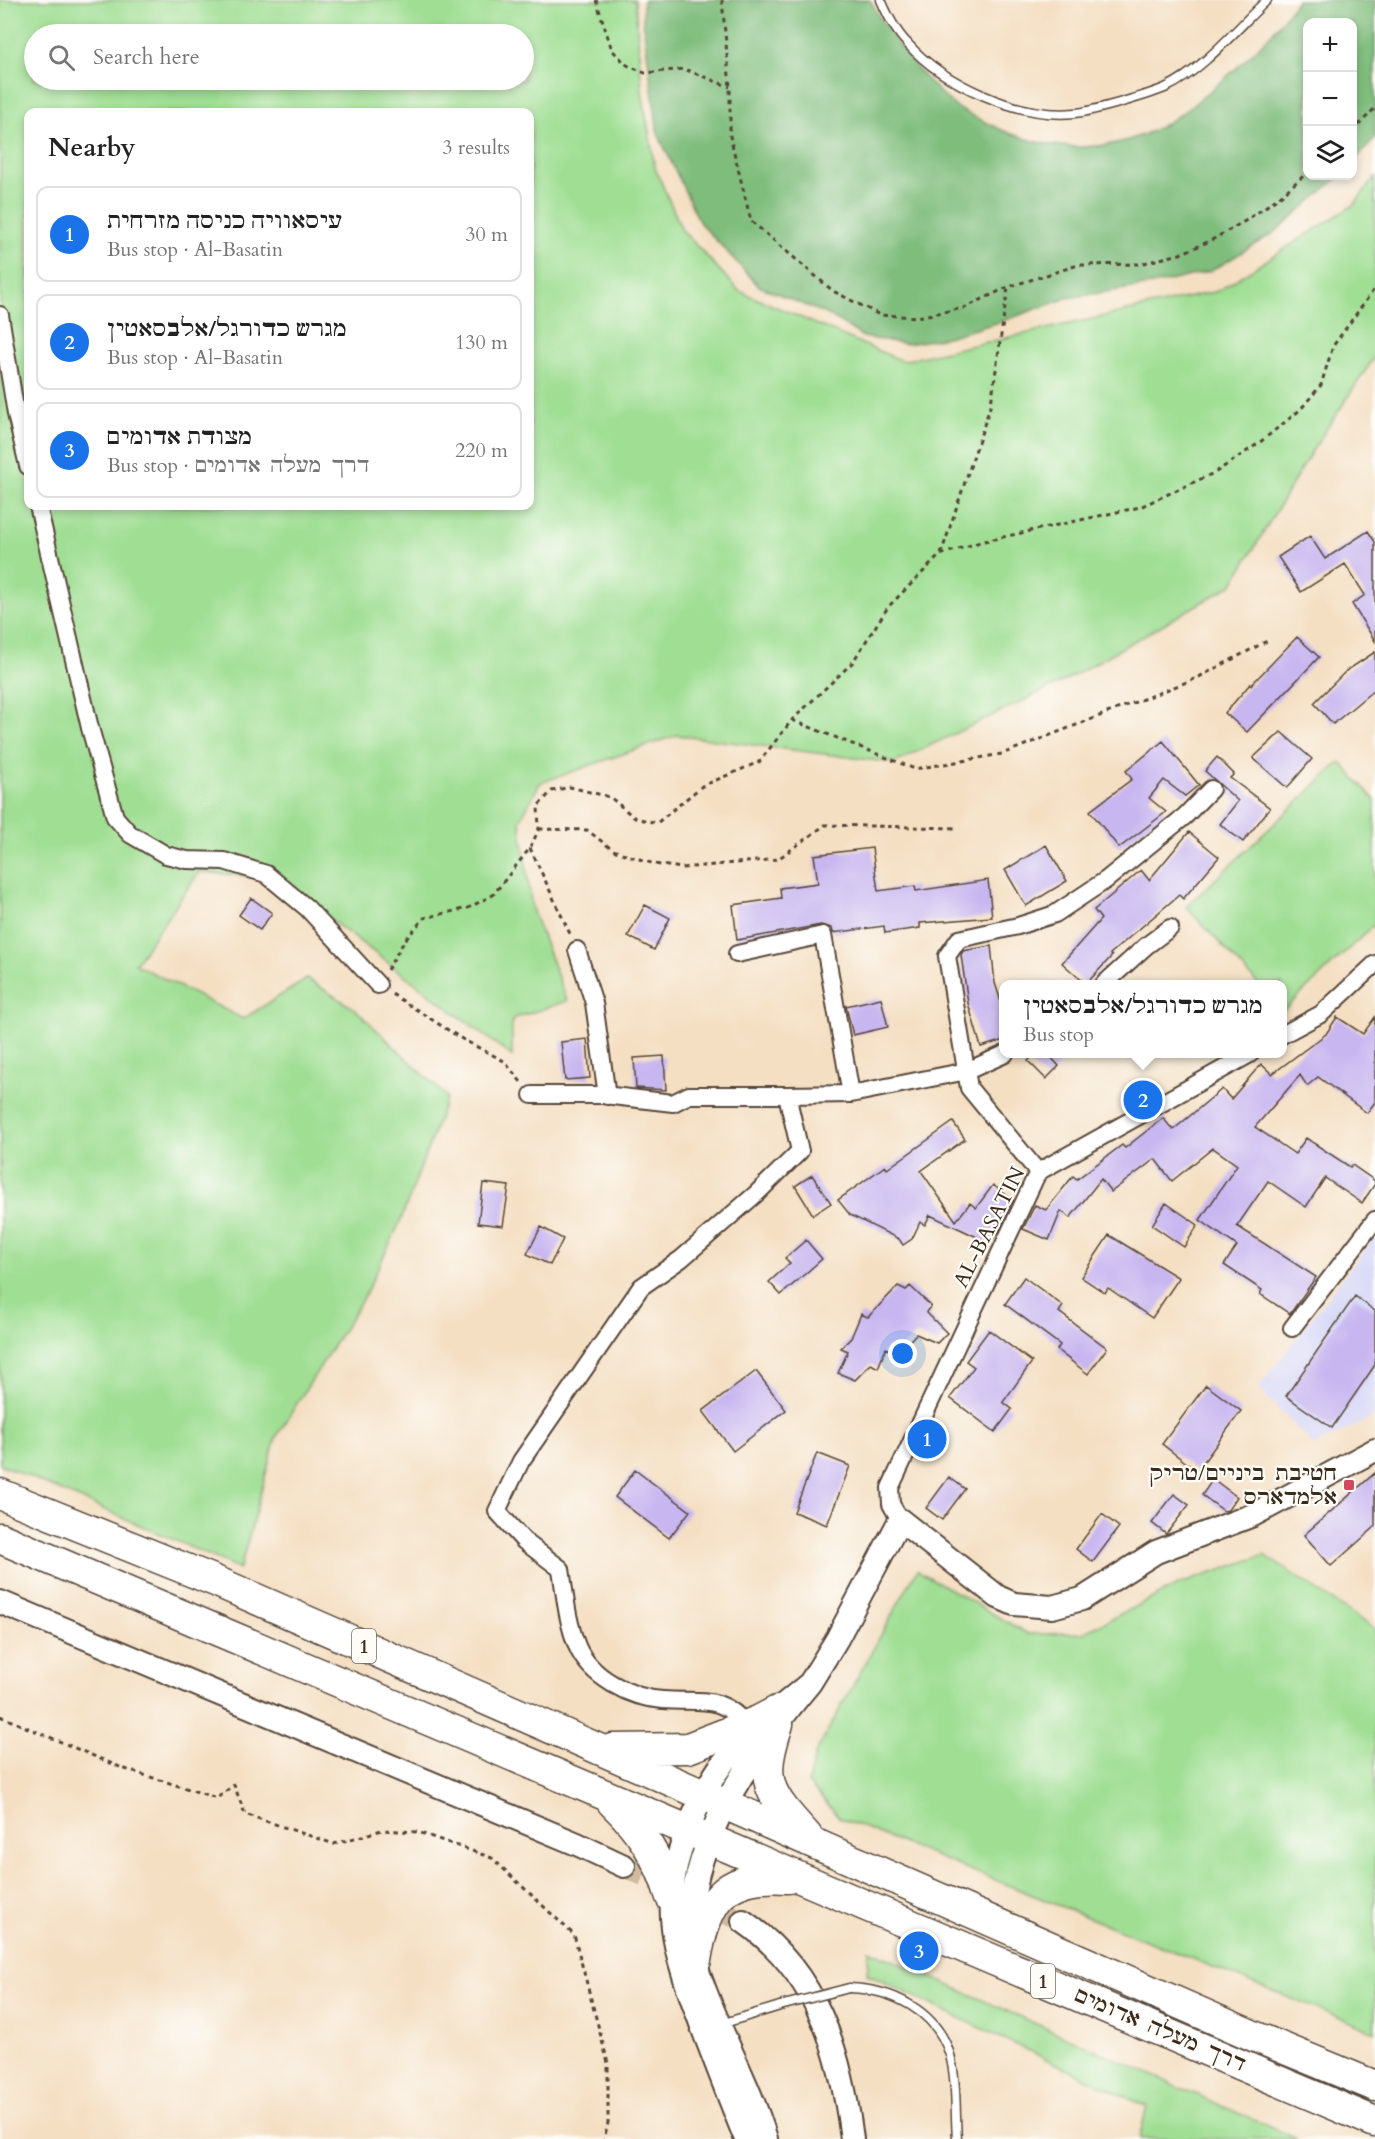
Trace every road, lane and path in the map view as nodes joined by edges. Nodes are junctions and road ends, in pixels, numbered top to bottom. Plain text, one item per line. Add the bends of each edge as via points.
1 (596, 0) edge
2 (722, 0) edge
3 (881, 0) edge
4 (1267, 0) edge
5 (730, 87) junction
6 (1375, 108) edge
7 (1357, 128) edge
8 (1303, 176) edge
9 (1008, 287) junction
10 (1375, 288) edge
11 (0, 315) edge
12 (24, 449) edge
13 (39, 510) edge
14 (940, 555) junction
15 (1268, 641) dead end
16 (792, 720) junction
17 (1211, 789) dead end
18 (957, 828) dead end
19 (539, 830) junction
20 (530, 848) junction
21 (1170, 928) dead end
22 (577, 950) joint
23 (737, 954) dead end
24 (1375, 964) edge
25 (1108, 980) edge
26 (378, 985) junction
27 (1287, 1032) edge
28 (999, 1056) edge
29 (1241, 1058) edge
30 (967, 1071) junction
31 (851, 1094) junction
32 (532, 1095) joint
33 (787, 1095) junction
34 (607, 1096) junction
35 (1038, 1172) junction
36 (1375, 1220) edge
37 (1292, 1328) dead end
38 (1375, 1450) edge
39 (0, 1494) edge
40 (900, 1520) junction
41 (0, 1538) edge
42 (0, 1602) edge
43 (0, 1716) edge
44 (764, 1732) junction
45 (597, 1749) junction
46 (601, 1792) junction
47 (714, 1799) junction
48 (700, 1843) junction
49 (815, 1845) junction
50 (624, 1866) tunnel mouth
51 (799, 1879) junction
52 (671, 1897) junction
53 (743, 1921) tunnel mouth
54 (696, 1960) junction
55 (712, 2028) junction
56 (1375, 2086) edge
57 (1375, 2122) edge
58 (604, 2139) edge
59 (746, 2139) edge
60 (766, 2139) edge
61 (852, 2139) edge
62 (957, 2139) edge

1 - 5 path via 612,50 627,65 645,73 684,69
2 - 5 path
3 - 4 lane via 906,43 947,76 987,98 1042,111 1075,113 1167,87 1191,72
5 - 9 path via 730,136 751,221 833,291 880,315 918,317 963,308
6 - 7 path
8 - 9 path via 1245,221 1180,254 1140,264 1078,265
9 - 14 path via 991,404
10 - 14 path via 1333,346 1321,385 1300,410 1216,472 1140,507 980,542
11 - 12 street
13 - 26 street via 115,817 130,834 166,855 224,861 266,874 307,908
14 - 16 path via 888,607 852,663
15 - 16 path via 1197,678 1002,754 915,769
16 - 19 path via 759,762 702,786 657,823 635,818 610,798 570,787 552,791 538,806
17 - 30 street via 1185,816 1106,880 1055,914 959,939 947,956
18 - 19 path via 825,825 778,859 682,868 654,864 613,850 587,830
19 - 20 path
20 - 22 path
20 - 26 path via 493,896 468,908 424,918 405,940
21 - 25 street
22 - 34 street via 594,1003
23 - 31 street via 823,935
24 - 27 street via 1321,1014
26 - 32 path via 462,1039 504,1060
28 - 30 street
29 - 35 street, AL-BASATIN
30 - 31 street
30 - 35 street via 969,1088
31 - 33 street
32 - 34 street
33 - 34 street via 689,1095 673,1102
33 - 44 street via 800,1151 681,1259 641,1287 521,1461 496,1511 524,1541 561,1569 568,1617 578,1648 598,1672 623,1691 648,1699 711,1700 726,1705
35 - 40 street, AL-BASATIN via 890,1488 891,1504
36 - 37 street
38 - 40 main road via 1252,1515 1156,1552 1082,1599 1052,1607 1014,1604 998,1597
39 - 45 highway, 1 via 213,1580
40 - 44 main road via 810,1683
41 - 46 highway, 1
42 - 50 main road
43 - 58 path via 122,1768 217,1798 234,1785 244,1814 334,1844 382,1830 418,1832 492,1858 574,1935 608,2063 608,2123
44 - 45 highway via 688,1748
44 - 47 main road
44 - 49 highway via 769,1783 780,1805
45 - 47 highway, 1
46 - 48 highway, 1
46 - 52 highway via 646,1839
47 - 48 main road
47 - 49 highway, דרך מעלה אדומים / 1
48 - 51 highway, דרך מעלה אדומים / 1
48 - 52 main road via 673,1873
48 - 54 main road via 693,1890
49 - 56 highway, דרך מעלה אדומים / 1
51 - 54 highway via 760,1878 732,1885 713,1902 706,1916
51 - 57 highway, דרך מעלה אדומים / 1
52 - 55 main road via 675,1951
53 - 61 main road via 764,1936 808,1987 836,2055 846,2091
54 - 55 main road
55 - 59 main road
55 - 60 main road
55 - 62 lane, bridge via 849,1988 874,1988 900,1998 923,2014 950,2055

